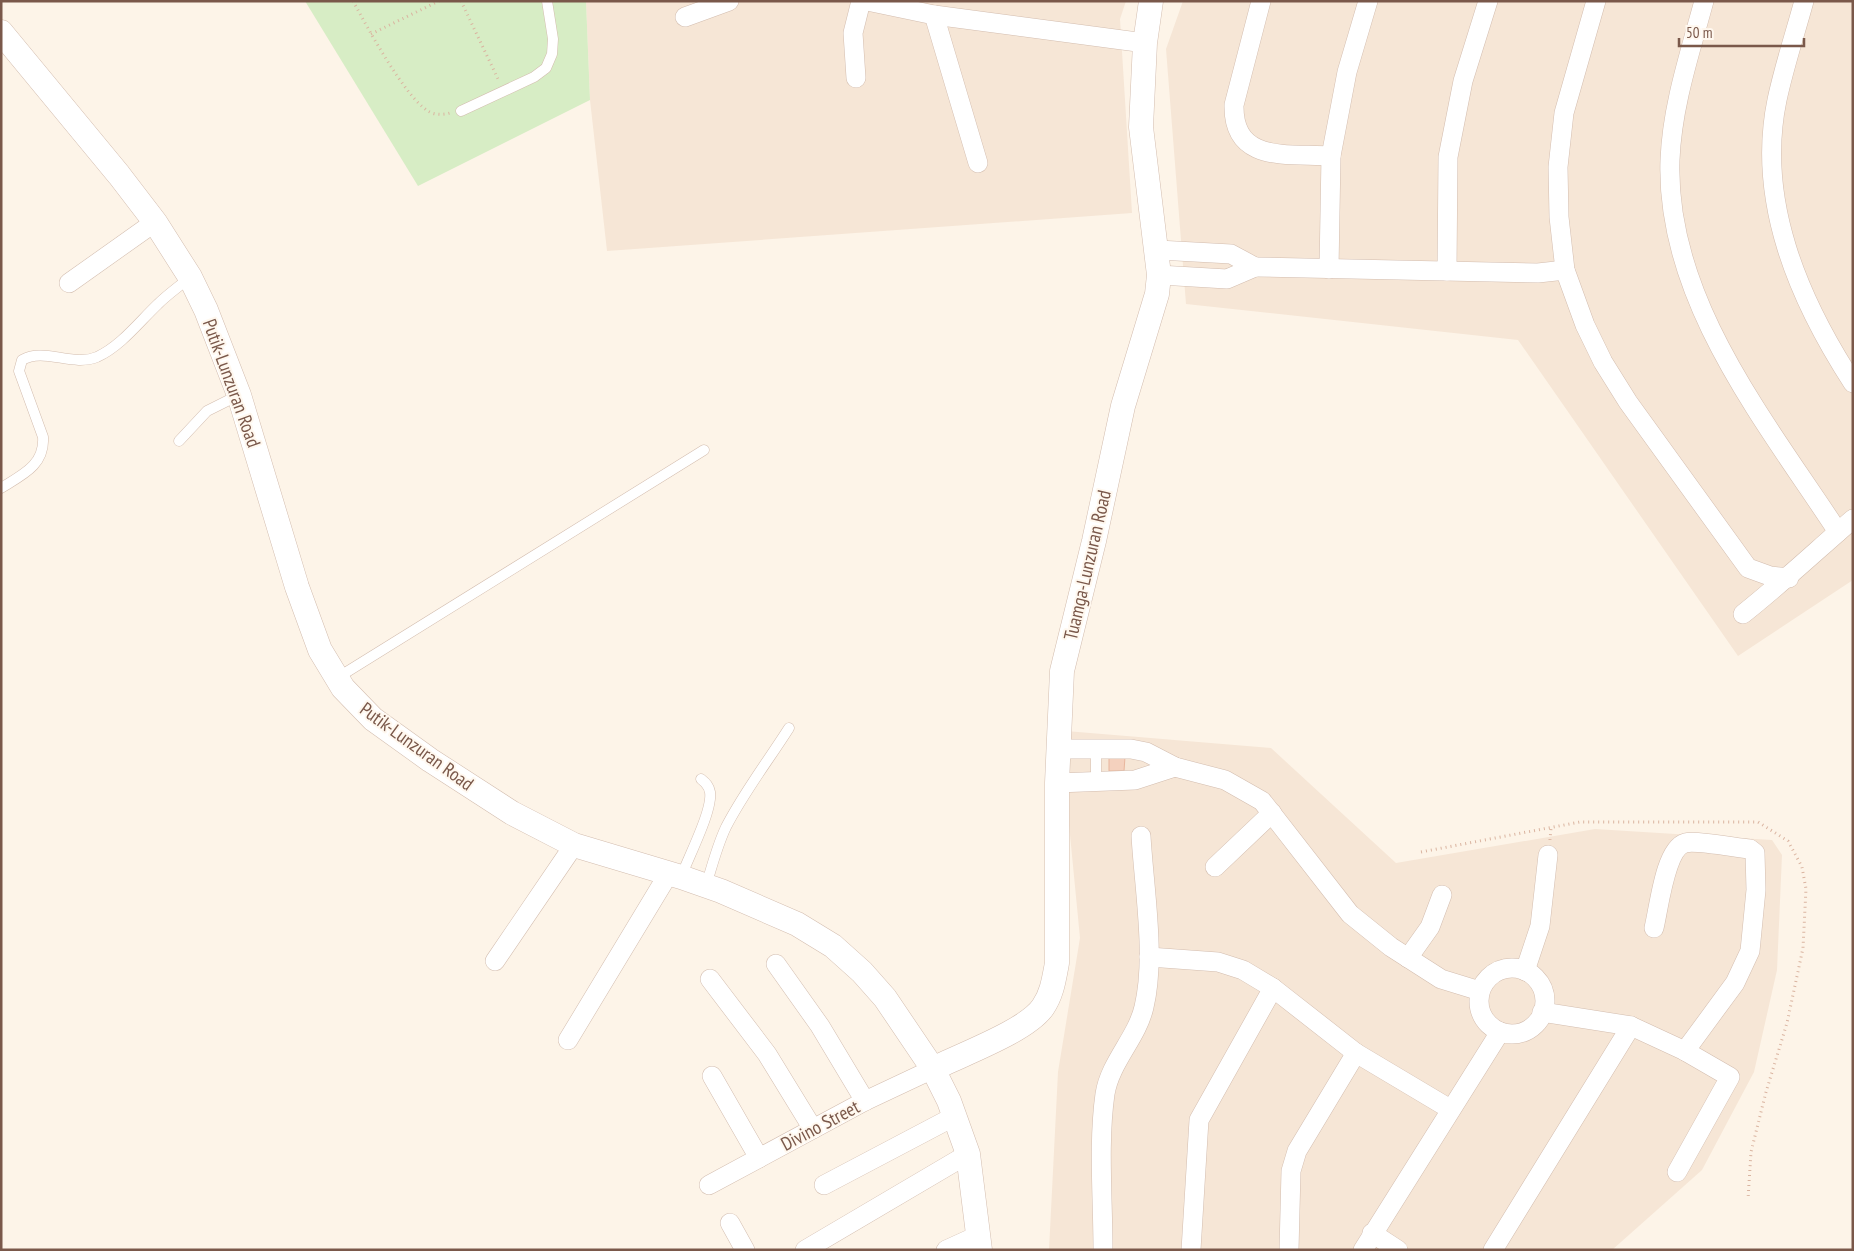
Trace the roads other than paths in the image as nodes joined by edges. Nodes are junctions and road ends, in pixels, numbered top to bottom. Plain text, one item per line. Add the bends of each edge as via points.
1 (547, 1) edge
2 (729, 1) edge
3 (861, 1) edge
4 (867, 1) edge
5 (1151, 1) edge
6 (1261, 1) edge
7 (1368, 1) edge
8 (1488, 1) edge
9 (1596, 1) edge
10 (1704, 1) edge
11 (1804, 1) edge
12 (934, 15) junction
13 (685, 17) dead end
14 (1, 32) edge
15 (1145, 43) junction
16 (856, 78) dead end
17 (462, 111) road end
18 (1331, 156) junction
19 (978, 163) dead end
20 (155, 222) junction
21 (1158, 250) junction
22 (1255, 267) junction
23 (1330, 269) junction
24 (1565, 270) junction
25 (1447, 271) junction
26 (1159, 276) junction
27 (190, 277) junction
28 (69, 283) dead end
29 (1853, 383) edge
30 (240, 395) junction
31 (179, 441) dead end
32 (704, 450) dead end
33 (1, 488) edge
34 (1853, 519) edge
35 (1838, 532) junction
36 (1789, 578) junction
37 (1743, 614) dead end
38 (337, 678) junction
39 (789, 728) dead end
40 (1059, 749) junction
41 (1096, 749) junction
42 (1175, 767) junction
43 (701, 779) dead end
44 (1096, 782) junction
45 (1057, 783) junction
46 (1272, 813) junction
47 (1141, 836) dead end
48 (574, 845) junction
49 (1548, 855) dead end
50 (1215, 867) dead end
51 (675, 875) junction
52 (706, 886) junction
53 (1442, 895) dead end
54 (1654, 928) dead end
55 (1149, 957) junction
56 (1408, 958) junction
57 (495, 961) dead end
58 (776, 964) dead end
59 (1525, 971) junction
60 (710, 979) dead end
61 (1273, 988) junction
62 (1480, 991) junction
63 (1542, 1012) junction
64 (1631, 1026) junction
65 (1500, 1032) junction
66 (568, 1040) dead end
67 (1685, 1051) junction
68 (1356, 1053) junction
69 (933, 1069) junction
70 (712, 1076) dead end
71 (865, 1101) junction
72 (1450, 1109) junction
73 (955, 1116) junction
74 (813, 1128) junction
75 (968, 1154) junction
76 (759, 1158) junction
77 (1677, 1172) dead end
78 (710, 1185) dead end
79 (824, 1185) dead end
80 (730, 1223) dead end
81 (980, 1242) edge
82 (1367, 1242) edge
83 (744, 1250) edge
84 (805, 1250) edge
85 (946, 1250) edge
86 (1103, 1250) edge
87 (1191, 1250) edge
88 (1289, 1250) edge
89 (1398, 1250) edge
90 (1492, 1250) edge

1 - 17 lane via 553,39 552,54 546,68 534,77
2 - 13 street
3 - 16 street via 853,33
4 - 12 street
5 - 15 street, Tuamga-Lunzuran Road
6 - 18 street via 1234,105 1234,123 1239,136 1251,147 1266,152
7 - 18 street via 1347,72
8 - 25 street via 1463,81 1448,157
9 - 24 street via 1564,113 1558,167
10 - 35 street via 1679,95 1670,160 1674,212 1685,266 1720,350
11 - 29 street via 1776,102 1772,154 1777,208 1790,263 1807,304
12 - 15 street
12 - 19 street
14 - 20 street, Putik-Lunzuran Road
15 - 21 street, Tuamga-Lunzuran Road via 1141,127 1146,184
18 - 23 street
20 - 27 street, Putik-Lunzuran Road
20 - 28 street
21 - 22 street via 1231,254
21 - 26 street, Tuamga-Lunzuran Road
22 - 23 street
22 - 26 street via 1227,280
23 - 25 street
24 - 25 street via 1538,273
24 - 36 street via 1585,325 1613,378 1748,568 1770,576
26 - 40 street, Tuamga-Lunzuran Road via 1157,294 1122,406 1094,541 1062,671
27 - 30 street, Putik-Lunzuran Road
27 - 33 lane via 129,332 96,356 78,361 35,356 22,360 18,371 44,437 44,448 40,459 30,470
30 - 31 lane via 207,411
30 - 38 street, Putik-Lunzuran Road via 297,587 320,650
32 - 38 lane
34 - 35 street
35 - 36 street
36 - 37 street
38 - 48 street, Putik-Lunzuran Road via 373,719 430,760 512,813
39 - 52 lane via 727,826
40 - 41 street
40 - 45 street, Tuamga-Lunzuran Road
41 - 42 street via 1140,750
41 - 44 lane
42 - 44 street via 1135,780
42 - 46 street via 1225,780 1262,801
43 - 51 lane via 709,787 708,807
44 - 45 street
45 - 69 street, Tuamga-Lunzuran Road via 1056,963 1052,990 1035,1018
46 - 50 street
46 - 56 street via 1350,914
47 - 55 street
48 - 51 street, Putik-Lunzuran Road
48 - 57 street
49 - 59 street via 1540,926
51 - 52 street, Putik-Lunzuran Road
51 - 66 street
52 - 69 street, Putik-Lunzuran Road via 796,924 833,946 884,998
53 - 56 street via 1430,927
54 - 67 street via 1669,860 1676,847 1686,843 1743,848 1755,853 1756,890 1750,951 1735,983
55 - 61 street via 1218,962 1243,970
55 - 86 street via 1144,1008 1111,1073 1106,1092 1103,1116
56 - 62 street via 1441,979
58 - 71 street via 820,1026
59 - 62 street via 1504,969 1486,981
59 - 63 street via 1540,984 1544,993
60 - 74 street via 767,1054
61 - 68 street
61 - 87 street via 1199,1120
62 - 65 street via 1480,1011
63 - 64 street
63 - 65 street via 1530,1028 1510,1034
64 - 67 street
64 - 90 street
65 - 72 street
67 - 77 street via 1730,1077
68 - 72 street
68 - 88 street via 1297,1151 1291,1171
69 - 71 street, Divino Street
69 - 73 street, Putik-Lunzuran Road
70 - 76 street
71 - 74 street, Divino Street
72 - 82 street
73 - 75 street, Putik-Lunzuran Road
73 - 79 street
74 - 76 street, Divino Street
75 - 81 street, Putik-Lunzuran Road
75 - 84 street
76 - 78 street, Divino Street
80 - 83 street
81 - 85 street
82 - 89 street

